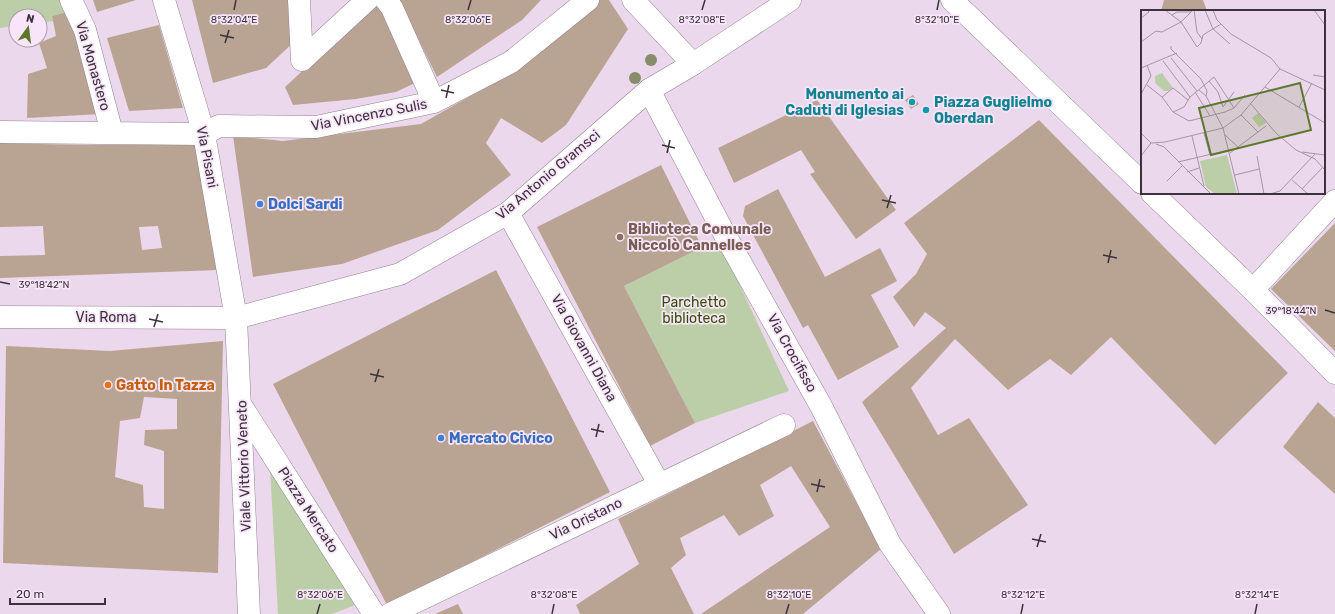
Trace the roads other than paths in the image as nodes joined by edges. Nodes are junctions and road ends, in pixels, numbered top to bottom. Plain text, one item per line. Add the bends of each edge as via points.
1 (71, 0) edge
2 (164, 0) edge
3 (299, 0) edge
4 (367, 0) edge
5 (386, 0) edge
6 (588, 0) edge
7 (633, 0) edge
8 (790, 0) edge
9 (952, 0) edge
10 (693, 64) junction
11 (649, 90) junction
12 (434, 102) junction
13 (0, 132) edge
14 (112, 134) junction
15 (204, 134) junction
16 (1141, 182) edge
17 (1153, 194) edge
18 (1335, 201) edge
19 (508, 213) junction
20 (1253, 290) junction
21 (0, 318) edge
22 (236, 318) junction
23 (1335, 373) edge
24 (242, 407) junction
25 (784, 425) dead end
26 (659, 484) junction
27 (250, 614) edge
28 (374, 614) edge
29 (390, 614) edge
30 (939, 614) edge

1 - 14 street, Via Monastero via 85,30
2 - 15 street, Via Pisani
3 - 4 street via 302,60
5 - 12 street via 392,8
6 - 12 street, Via Vincenzo Sulis via 511,62
7 - 10 street
8 - 10 street, Via Antonio Gramsci
9 - 16 street
10 - 11 street, Via Antonio Gramsci
11 - 19 street, Via Antonio Gramsci
11 - 30 street, Via Crocifisso via 729,242 821,406 890,544
12 - 15 street, Via Vincenzo Sulis via 316,127 219,126
13 - 14 street, Via Vincenzo Sulis
14 - 15 street, Via Vincenzo Sulis
15 - 22 street, Via Pisani
17 - 20 street
18 - 20 street
19 - 22 street, Via Antonio Gramsci via 400,274
19 - 26 street, Via Giovanni Diana
20 - 23 street
21 - 22 street, Via Roma
22 - 24 street, Viale Vittorio Veneto
24 - 27 street, Viale Vittorio Veneto
24 - 28 street, Piazza Mercato
25 - 26 street, Via Oristano
26 - 29 street, Via Oristano

